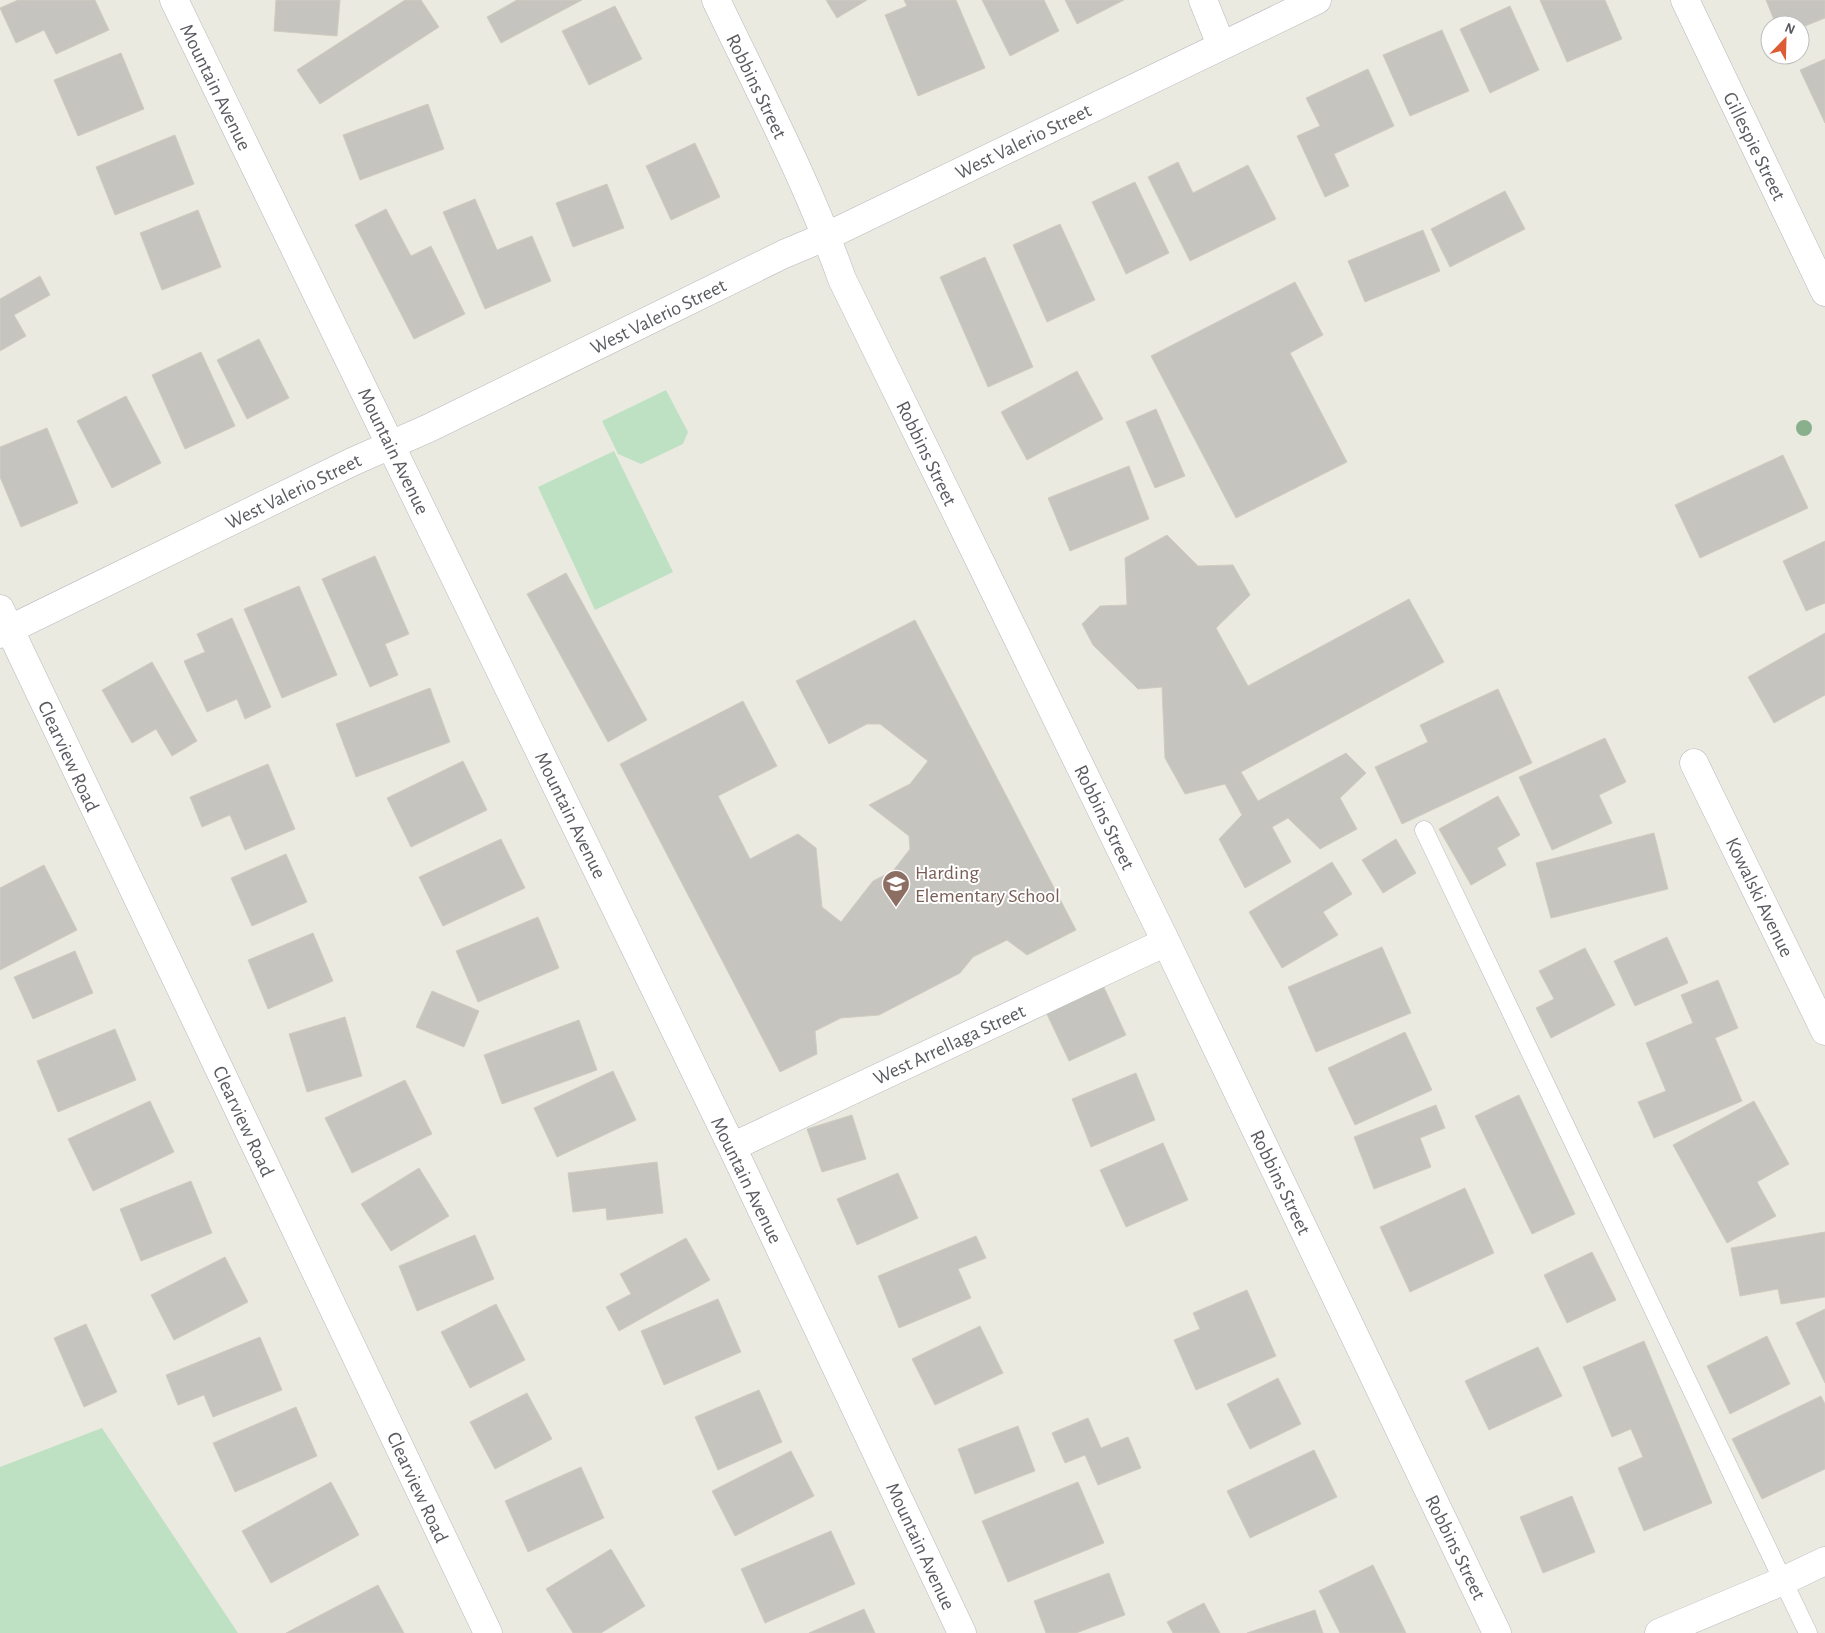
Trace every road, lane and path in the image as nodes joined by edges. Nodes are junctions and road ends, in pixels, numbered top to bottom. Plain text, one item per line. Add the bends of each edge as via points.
1 (174, 0) edge
2 (716, 0) edge
3 (1203, 0) edge
4 (1317, 0) edge
5 (1685, 0) edge
6 (1221, 45) junction
7 (827, 236) junction
8 (1825, 292) edge
9 (390, 444) junction
10 (3, 624) edge
11 (1694, 763) dead end
12 (1424, 830) dead end
13 (1166, 942) junction
14 (1825, 1031) edge
15 (732, 1147) junction
16 (1825, 1561) edge
17 (1783, 1581) junction
18 (488, 1633) edge
19 (962, 1633) edge
20 (1498, 1633) edge
21 (1659, 1633) edge
22 (1808, 1633) edge

1 - 9 street, Mountain Avenue
2 - 7 street, Robbins Street
3 - 6 street
4 - 6 street, West Valerio Street
5 - 8 street, Gillespie Street
6 - 7 street, West Valerio Street
7 - 9 street, West Valerio Street
7 - 13 street, Robbins Street via 842,279
9 - 10 street, West Valerio Street
9 - 15 street, Mountain Avenue
10 - 18 street, Clearview Road
11 - 14 street, Kowalski Avenue
12 - 17 lane
13 - 15 street, West Arrellaga Street
13 - 20 street, Robbins Street
15 - 19 street, Mountain Avenue
16 - 17 street
17 - 21 street
17 - 22 lane

